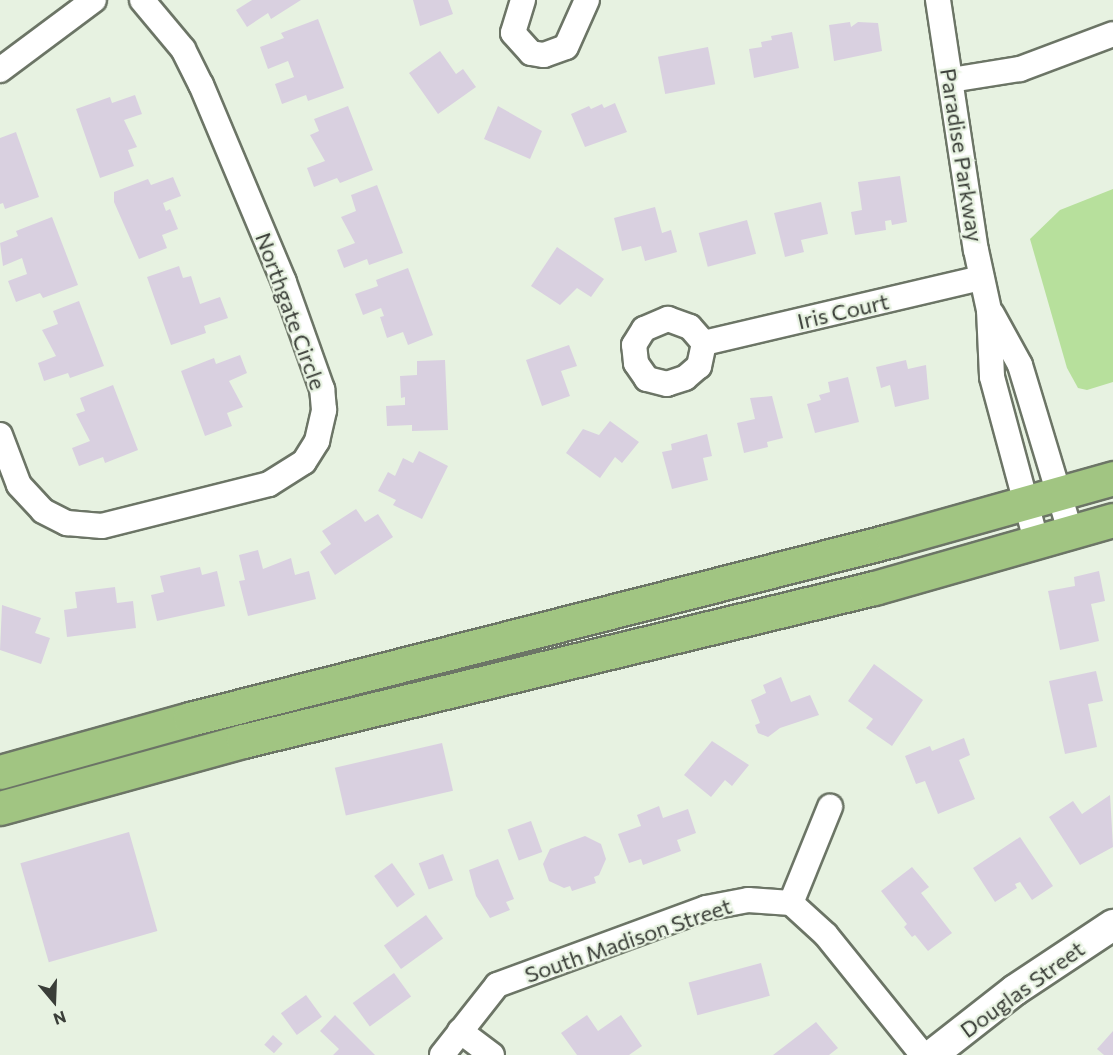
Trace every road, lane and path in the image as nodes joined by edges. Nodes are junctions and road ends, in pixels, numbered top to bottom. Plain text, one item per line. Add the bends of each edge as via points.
1 (94, 0) edge
2 (142, 0) edge
3 (523, 0) edge
4 (587, 0) edge
5 (938, 0) edge
6 (1113, 34) edge
7 (0, 70) edge
8 (951, 80) junction
9 (981, 278) junction
10 (989, 310) junction
11 (704, 343) dead end
12 (0, 435) edge
13 (1113, 478) edge
14 (1060, 495) junction
15 (1026, 504) junction
16 (1113, 520) edge
17 (1071, 534) junction
18 (1037, 544) junction
19 (0, 772) edge
20 (830, 807) dead end
21 (0, 808) edge
22 (791, 903) junction
23 (1113, 925) edge
24 (460, 1031) junction
25 (442, 1055) edge
26 (492, 1055) edge
27 (923, 1055) edge
28 (932, 1055) edge

1 - 7 street
2 - 12 street, Northgate Circle via 183,49 284,282 322,389 324,410 317,441 304,462 269,484 102,526 67,523 44,511 19,485
3 - 4 street via 513,33 531,53 544,55 566,47
5 - 8 street, Paradise Parkway
6 - 8 street via 1020,69
8 - 9 street, Paradise Parkway
9 - 10 street, Paradise Parkway
9 - 11 street, Iris Court
10 - 14 street, Paradise Parkway via 1020,364
10 - 15 street, Paradise Parkway via 992,377
13 - 14 main road
14 - 15 main road
14 - 17 street, Paradise Parkway
15 - 18 street, Paradise Parkway
15 - 19 main road
16 - 17 main road
17 - 18 main road
18 - 21 main road via 874,588 243,741
20 - 22 street
22 - 24 street, South Madison Street via 748,900 706,908 497,985
22 - 27 street via 826,936
23 - 28 street, Douglas Street via 1016,990
24 - 25 street, South Madison Street
24 - 26 street

